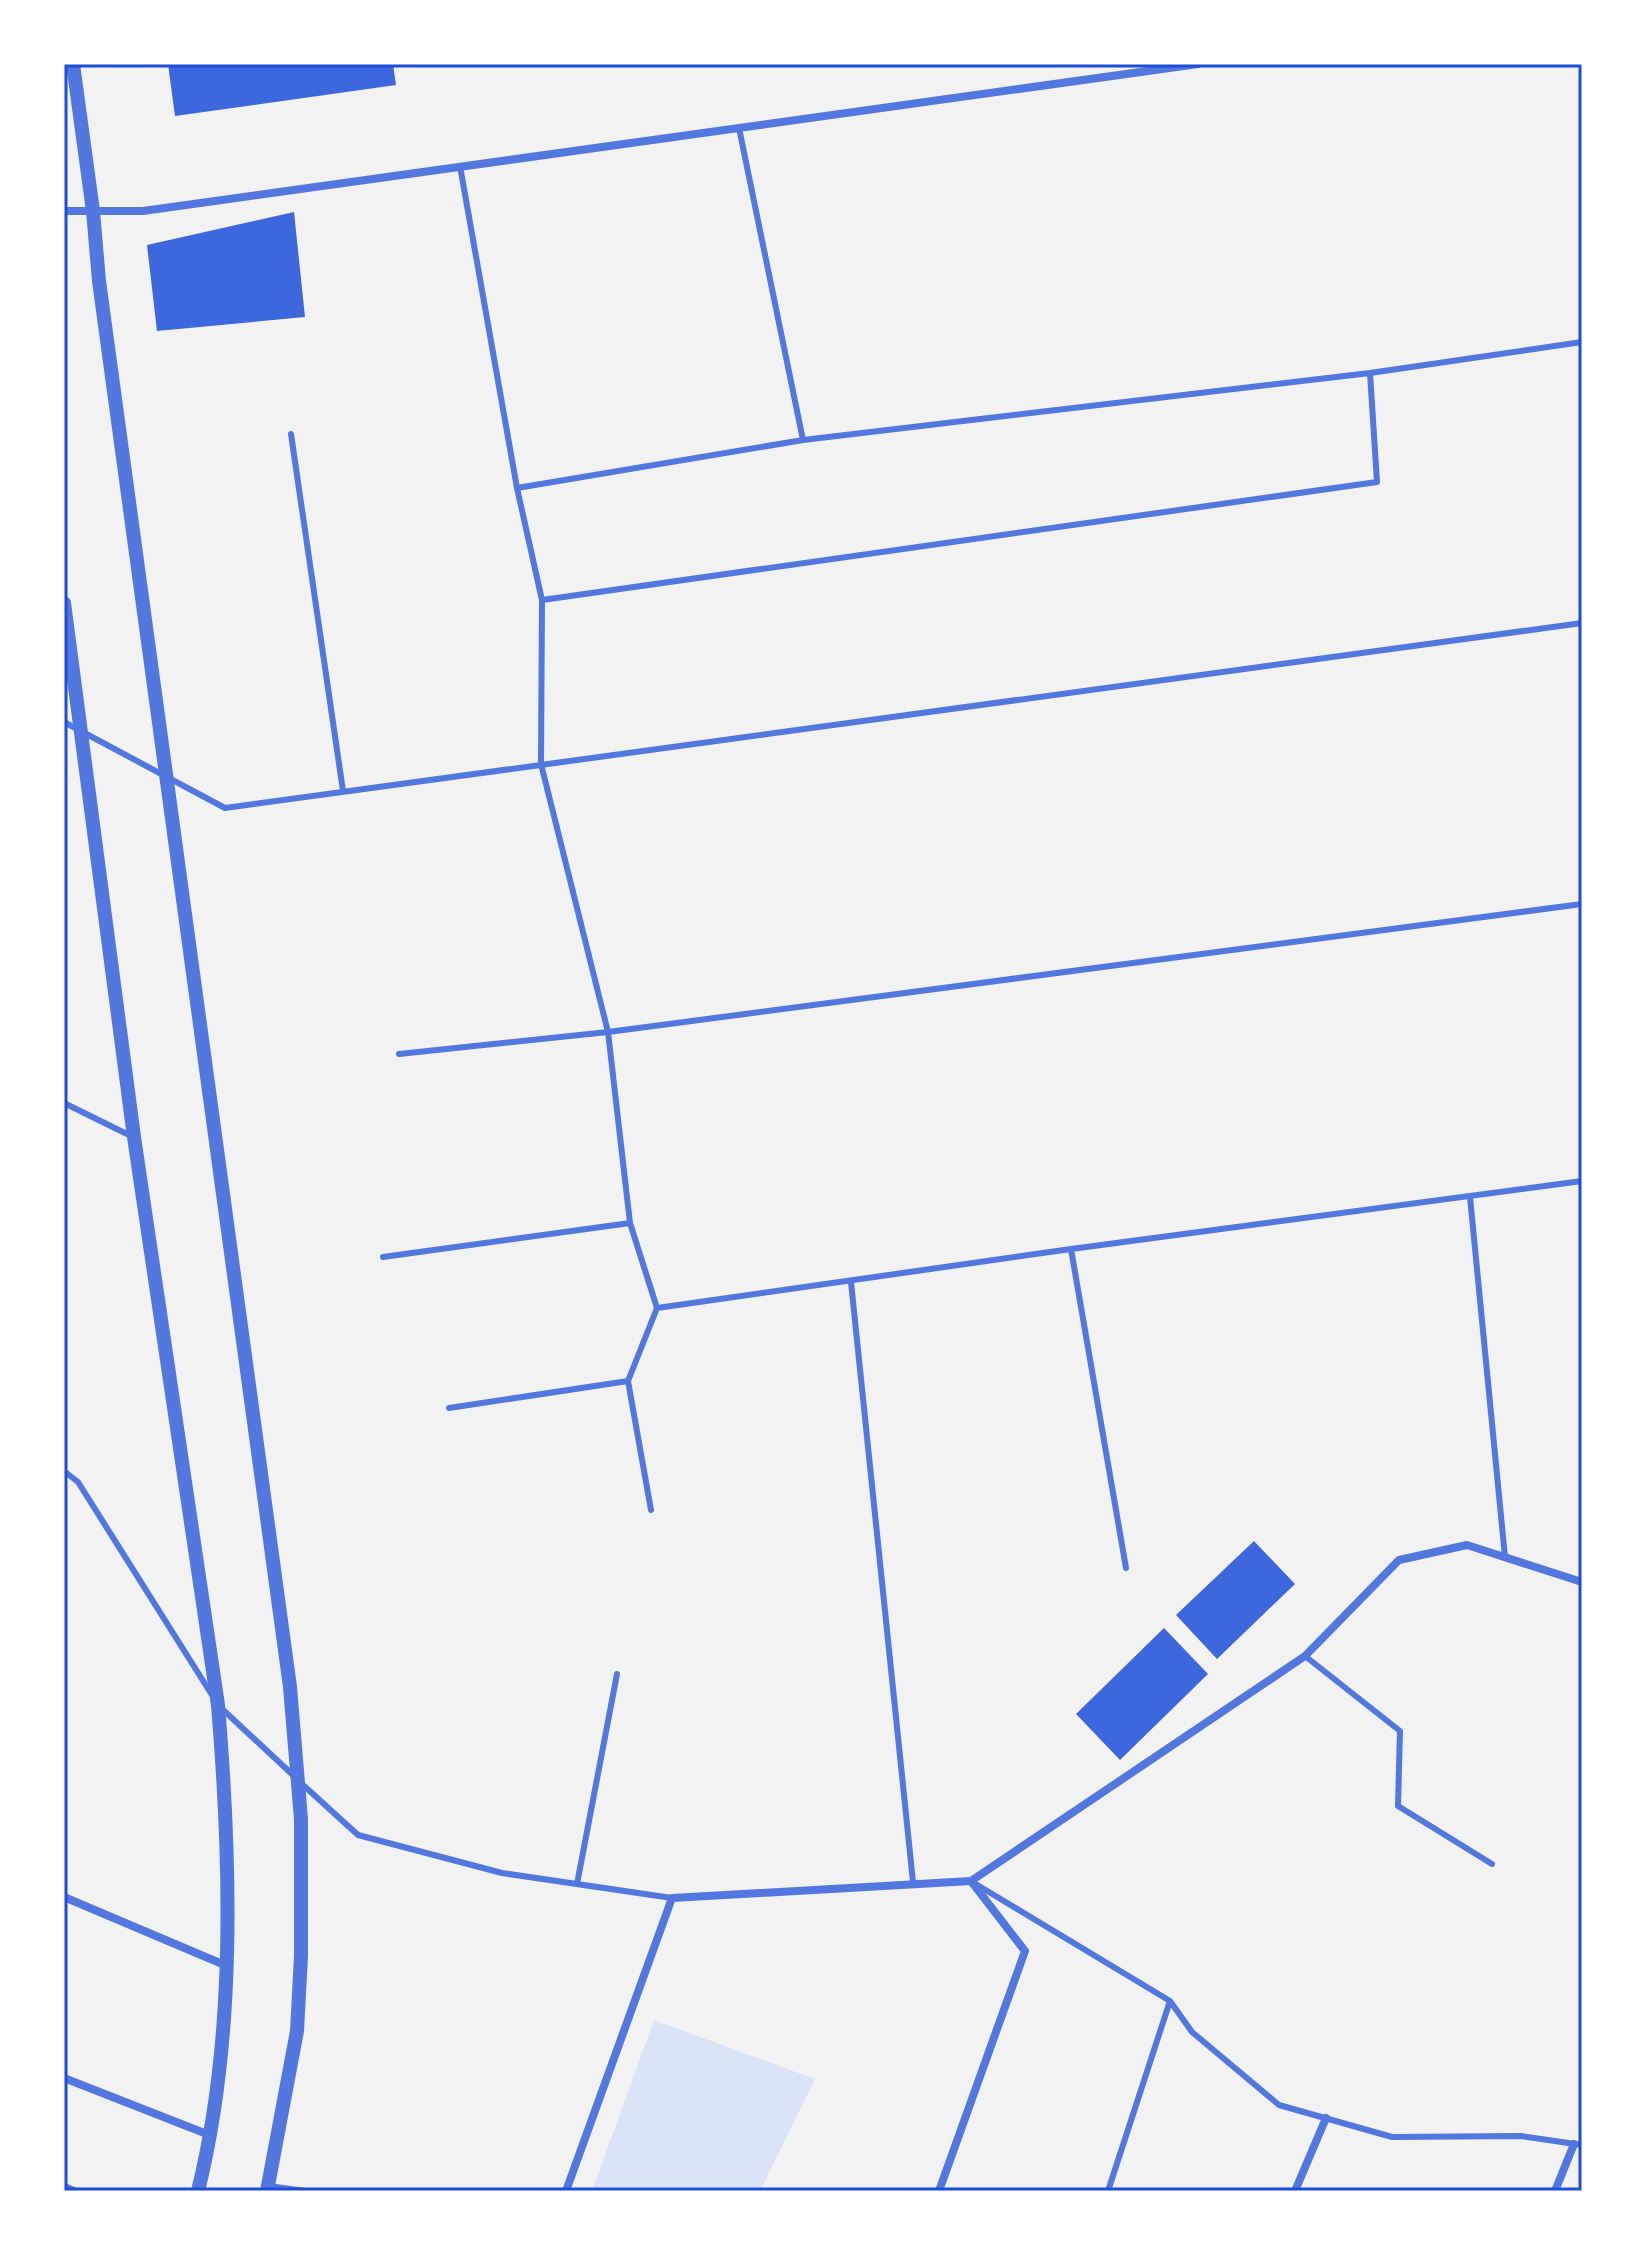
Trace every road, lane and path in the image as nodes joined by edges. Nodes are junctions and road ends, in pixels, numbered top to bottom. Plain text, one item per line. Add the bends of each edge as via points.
1 (73, 64) edge
2 (1198, 64) edge
3 (739, 128) junction
4 (460, 166) junction
5 (64, 211) edge
6 (93, 211) junction
7 (1582, 342) edge
8 (1370, 373) junction
9 (291, 434) dead end
10 (803, 440) junction
11 (517, 488) junction
12 (542, 600) junction
13 (64, 603) edge
14 (1582, 623) edge
15 (64, 722) edge
16 (82, 732) junction
17 (541, 764) junction
18 (167, 777) junction
19 (343, 791) junction
20 (1582, 904) edge
21 (608, 1032) junction
22 (399, 1054) dead end
23 (64, 1103) edge
24 (134, 1137) junction
25 (1582, 1181) edge
26 (1470, 1197) junction
27 (630, 1223) junction
28 (1071, 1249) junction
29 (383, 1257) dead end
30 (851, 1282) junction
31 (657, 1308) junction
32 (628, 1381) junction
33 (449, 1408) dead end
34 (64, 1471) edge
35 (651, 1510) dead end
36 (1505, 1557) junction
37 (1126, 1568) dead end
38 (1582, 1582) edge
39 (1305, 1656) junction
40 (617, 1674) dead end
41 (218, 1705) junction
42 (298, 1780) junction
43 (1492, 1864) dead end
44 (971, 1881) junction
45 (913, 1882) junction
46 (577, 1884) junction
47 (64, 1897) edge
48 (672, 1898) junction
49 (227, 1966) junction
50 (1170, 2001) junction
51 (64, 2078) edge
52 (1326, 2118) junction
53 (212, 2136) junction
54 (1578, 2145) edge
55 (64, 2187) edge
56 (267, 2188) edge
57 (74, 2191) edge
58 (198, 2191) edge
59 (305, 2191) edge
60 (566, 2191) edge
61 (939, 2191) edge
62 (1108, 2191) edge
63 (1295, 2191) edge
64 (1555, 2191) edge

1 - 6 street
2 - 3 street
3 - 4 street
3 - 10 lane
4 - 6 street via 143,211
4 - 11 lane
5 - 6 street
6 - 18 street
7 - 8 lane
8 - 10 lane
8 - 12 lane via 1377,482
9 - 19 lane
10 - 11 lane
11 - 12 lane
12 - 17 lane
13 - 16 street
14 - 17 lane
15 - 16 lane
16 - 18 lane
16 - 24 street
17 - 19 lane
17 - 21 lane
18 - 19 lane via 225,808
18 - 42 street via 290,1687
20 - 21 lane
21 - 22 lane
21 - 27 lane
23 - 24 lane
24 - 41 street
25 - 26 lane
26 - 28 lane
26 - 36 lane
27 - 29 lane
27 - 31 lane
28 - 30 lane
28 - 37 lane
30 - 31 lane
30 - 45 lane
31 - 32 lane
32 - 33 lane
32 - 35 lane
34 - 41 lane via 78,1482
36 - 38 street
36 - 39 street via 1467,1545 1399,1560
39 - 43 lane via 1400,1731 1398,1806
39 - 44 street
40 - 46 lane
41 - 42 lane
41 - 49 street via 225,1783
42 - 46 lane via 358,1835 502,1873
42 - 56 street via 297,2031
44 - 45 street
44 - 50 lane
44 - 61 street via 1025,1951
45 - 48 street
46 - 48 lane
47 - 49 street
48 - 60 street
49 - 53 street
50 - 52 lane via 1192,2032 1279,2105
50 - 62 lane
51 - 53 street
52 - 54 lane via 1392,2137 1521,2136
52 - 63 street
53 - 58 street
54 - 64 street
55 - 57 street
56 - 59 lane

